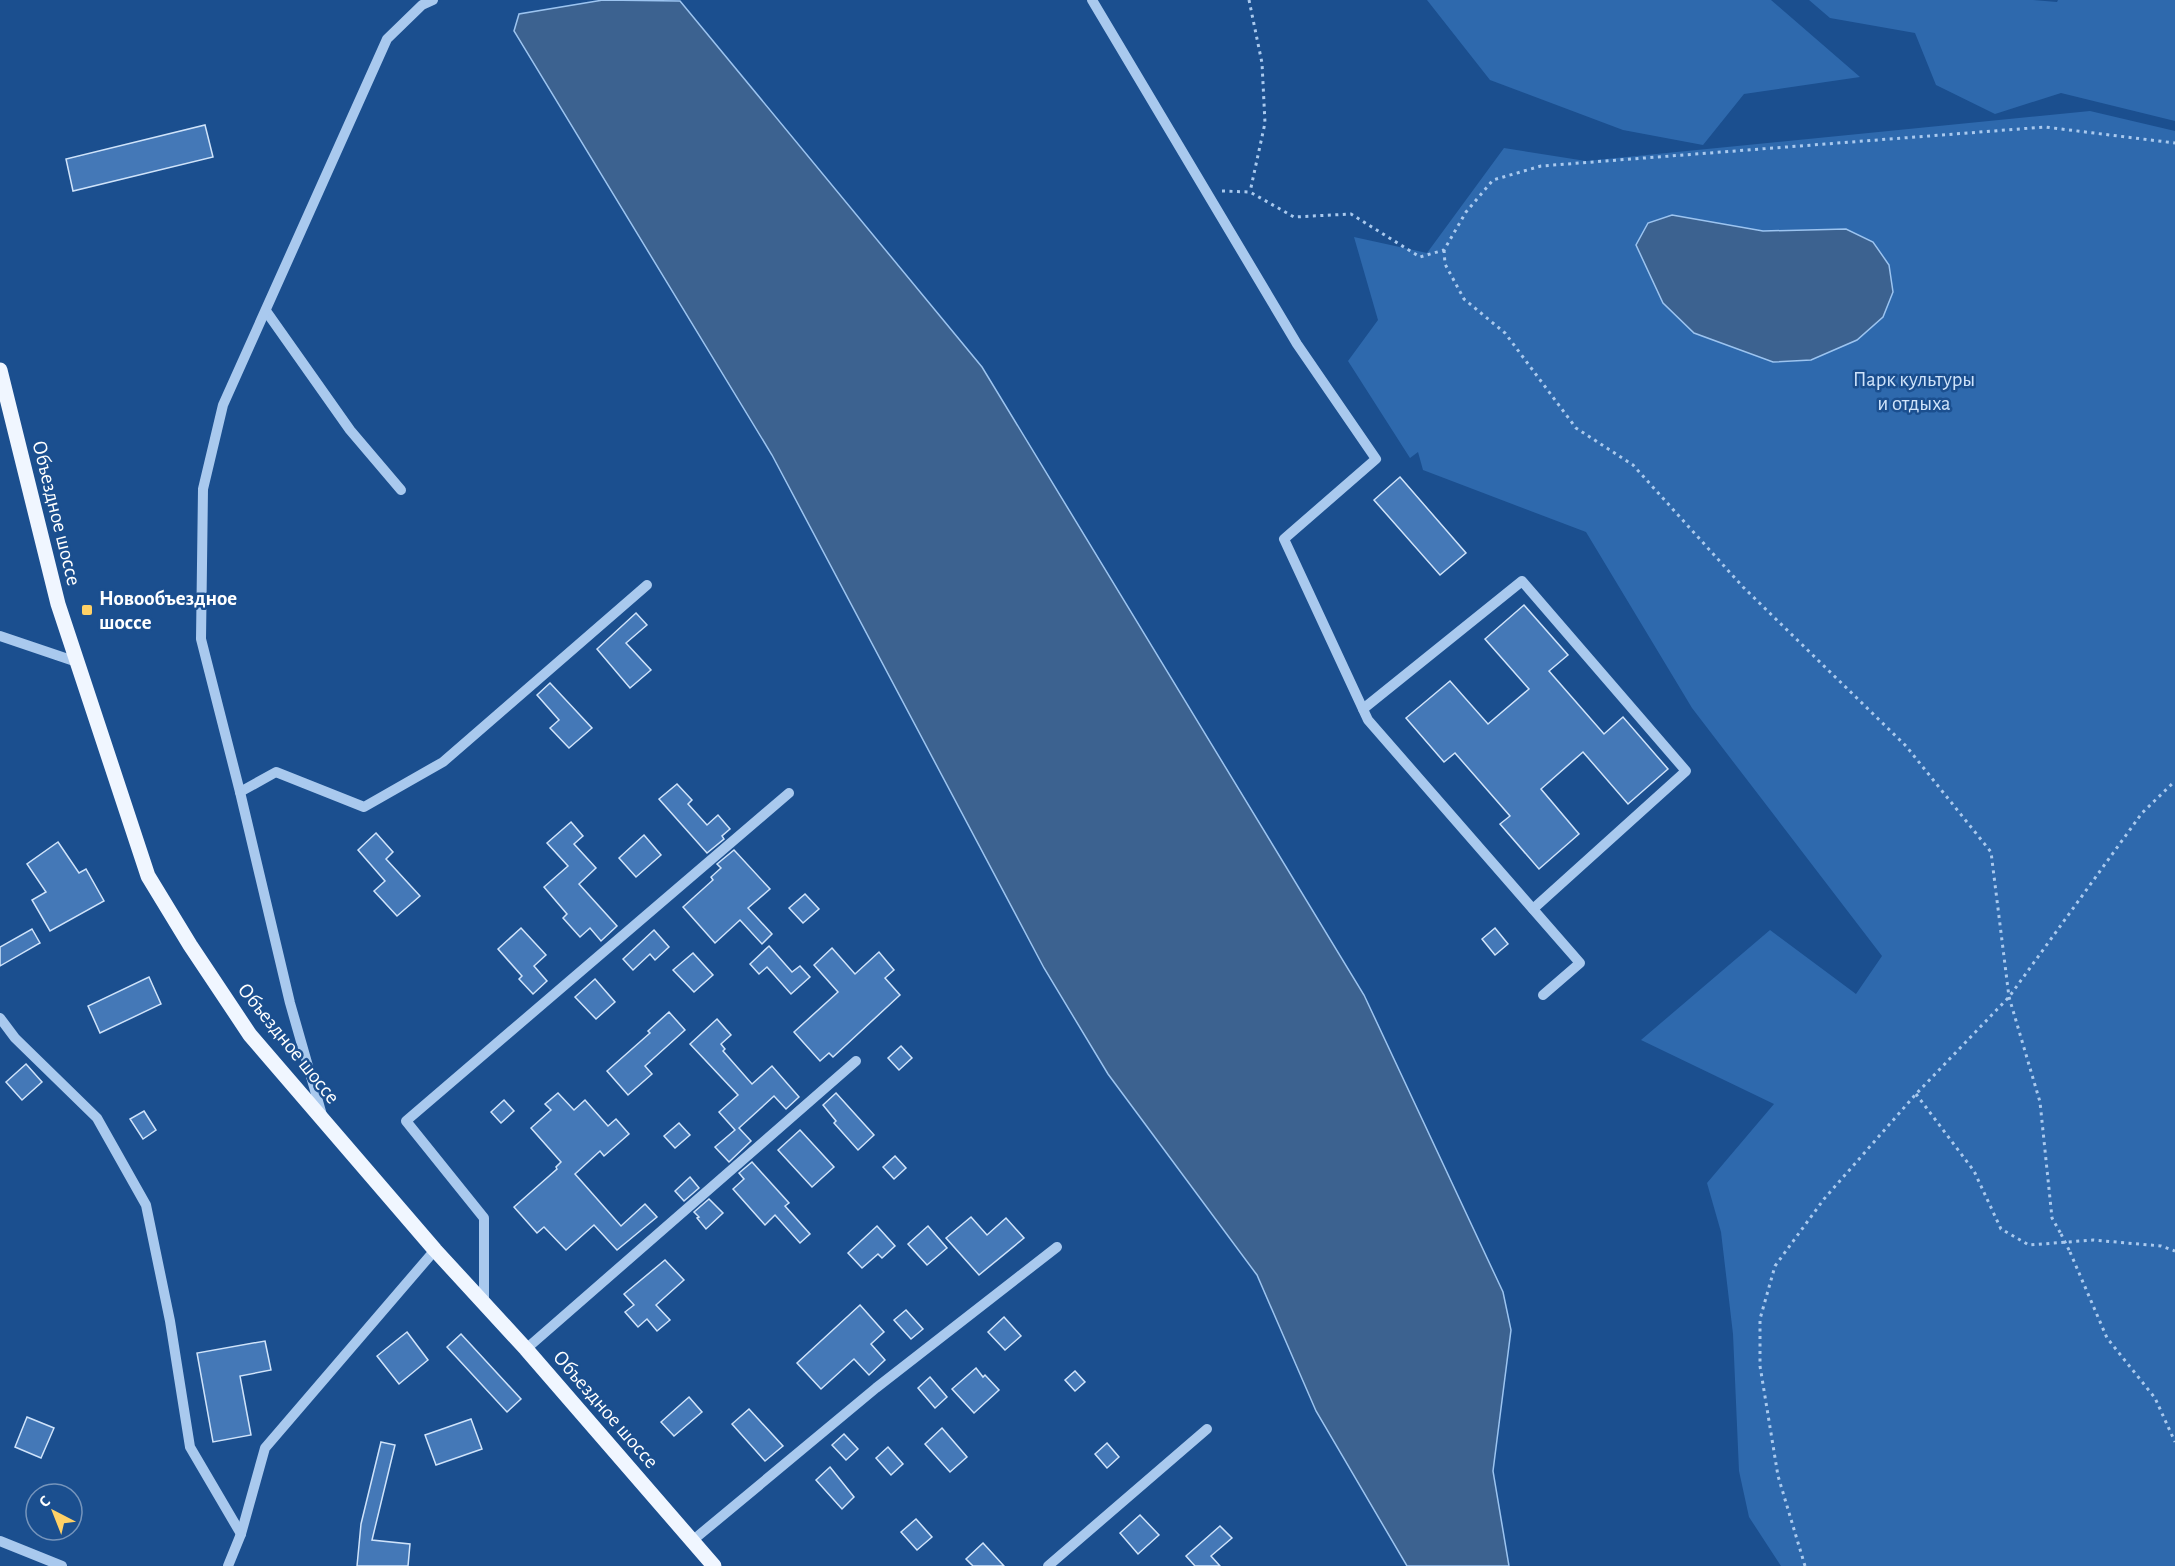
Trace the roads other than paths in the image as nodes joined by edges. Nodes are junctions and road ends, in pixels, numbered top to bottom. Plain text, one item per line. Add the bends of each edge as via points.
1 (433, 0) edge
2 (1092, 0) edge
3 (266, 311) junction
4 (0, 370) edge
5 (401, 490) dead end
6 (647, 585) dead end
7 (0, 636) edge
8 (77, 662) junction
9 (1363, 710) junction
10 (240, 792) junction
11 (789, 793) dead end
12 (1533, 909) junction
13 (1543, 995) dead end
14 (0, 1018) edge
15 (856, 1060) dead end
16 (324, 1121) junction
17 (1057, 1247) dead end
18 (435, 1250) junction
19 (484, 1304) junction
20 (526, 1349) junction
21 (1207, 1429) dead end
22 (241, 1534) junction
23 (0, 1541) edge
24 (692, 1541) junction
25 (62, 1566) edge
26 (228, 1566) edge
27 (714, 1566) edge
28 (1048, 1566) edge

1 - 3 street via 422,5 387,39
2 - 9 street via 1297,344 1376,459 1284,539
3 - 5 street via 350,430
3 - 10 street via 223,405 203,489 201,639
4 - 8 main road, Объездное шоссе via 58,604
6 - 10 street via 443,762 364,807 276,772
7 - 8 street
8 - 16 main road, Объездное шоссе via 148,876 250,1035
9 - 12 street
9 - 12 street via 1522,581 1686,771
10 - 16 street via 290,1003
11 - 19 street via 406,1121 484,1218
12 - 13 street via 1580,963
14 - 22 street via 15,1038 97,1118 146,1205 190,1448
15 - 20 street
16 - 18 main road, Объездное шоссе
17 - 24 street via 876,1388
18 - 19 main road, Объездное шоссе
18 - 22 street via 265,1448
19 - 20 main road, Объездное шоссе
20 - 24 main road, Объездное шоссе
21 - 28 street
22 - 26 street
23 - 25 street
24 - 27 main road, Объездное шоссе

